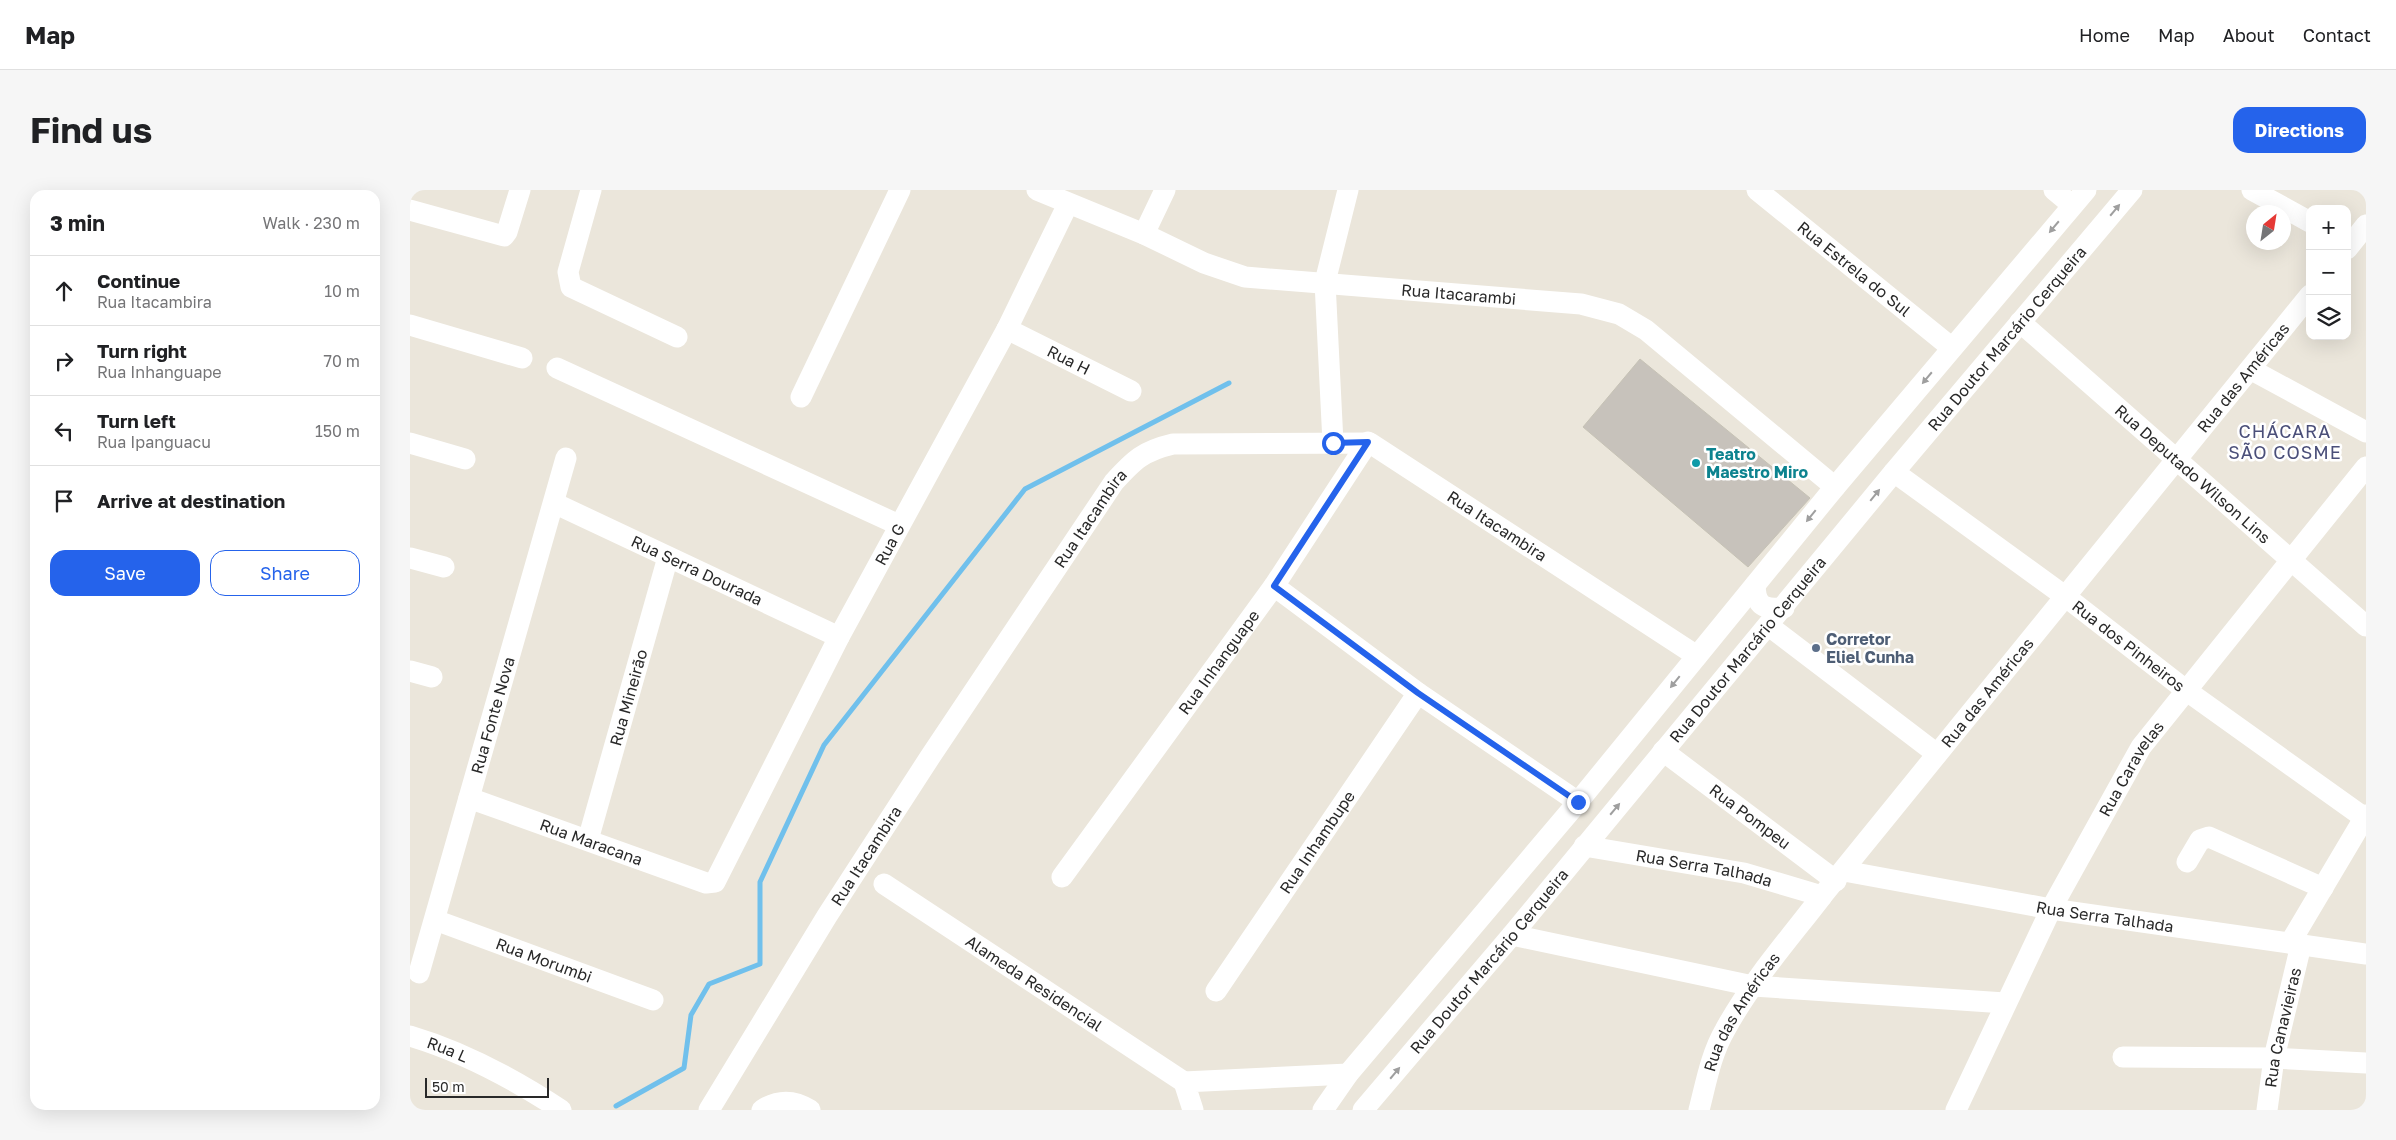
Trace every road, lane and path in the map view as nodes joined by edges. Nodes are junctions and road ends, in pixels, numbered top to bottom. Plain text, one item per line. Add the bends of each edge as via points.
1 (520, 190) edge
2 (591, 190) edge
3 (900, 190) edge
4 (1037, 190) edge
5 (1165, 190) edge
6 (1348, 190) edge
7 (1757, 190) edge
8 (2054, 190) edge
9 (2132, 190) edge
10 (2252, 190) edge
11 (2079, 198) edge
12 (1068, 204) junction
13 (410, 210) edge
14 (2306, 220) edge
15 (2366, 225) edge
16 (1144, 234) junction
17 (2353, 247) edge
18 (1325, 282) junction
19 (2306, 300) edge
20 (2020, 322) junction
21 (410, 325) edge
22 (1007, 329) junction
23 (677, 337) dead end
24 (1952, 348) junction
25 (522, 358) dead end
26 (557, 368) dead end
27 (2250, 369) junction
28 (1131, 391) dead end
29 (801, 397) dead end
30 (2366, 432) edge
31 (1368, 442) junction
32 (410, 443) edge
33 (1333, 443) junction
34 (566, 458) dead end
35 (2176, 458) junction
36 (465, 459) dead end
37 (2366, 467) edge
38 (1894, 472) junction
39 (1835, 487) junction
40 (554, 503) junction
41 (899, 525) junction
42 (668, 557) junction
43 (410, 558) edge
44 (2292, 561) junction
45 (444, 567) dead end
46 (1755, 585) junction
47 (1274, 586) junction
48 (2066, 597) junction
49 (1784, 608) junction
50 (1725, 622) junction
51 (1769, 626) junction
52 (2366, 626) edge
53 (839, 637) junction
54 (1749, 649) junction
55 (1697, 656) junction
56 (410, 671) edge
57 (432, 677) dead end
58 (2187, 691) junction
59 (1418, 693) junction
60 (1663, 751) junction
61 (1937, 754) junction
62 (469, 798) junction
63 (1578, 802) junction
64 (2365, 817) edge
65 (588, 840) junction
66 (1584, 846) junction
67 (2187, 862) dead end
68 (1062, 876) dead end
69 (1834, 883) junction
70 (713, 884) joint
71 (884, 884) dead end
72 (2323, 888) junction
73 (2051, 909) junction
74 (435, 920) junction
75 (1512, 935) junction
76 (2296, 944) junction
77 (2366, 954) edge
78 (419, 973) dead end
79 (1753, 986) junction
80 (1216, 991) dead end
81 (653, 1000) dead end
82 (2005, 1003) junction
83 (410, 1036) edge
84 (2123, 1057) dead end
85 (2274, 1058) junction
86 (2366, 1063) edge
87 (1348, 1074) junction
88 (1184, 1082) junction
89 (561, 1110) edge
90 (709, 1110) edge
91 (762, 1110) edge
92 (810, 1110) edge
93 (1193, 1110) edge
94 (1323, 1110) edge
95 (1363, 1110) edge
96 (1699, 1110) edge
97 (1956, 1110) edge
98 (2267, 1110) edge

1 - 13 street via 504,236
2 - 23 street via 568,272 571,287
3 - 29 street
4 - 12 street, Rua Itacarambi
5 - 16 street
6 - 18 street
7 - 24 street, Rua Estrela do Sul
8 - 11 street
20 -> 9 street, Rua Doutor Marcário Cerqueira
10 - 14 street
11 -> 24 street, Rua Doutor Marcário Cerqueira
12 - 16 street, Rua Itacarambi
12 - 22 street, Rua G
15 - 17 street
16 - 18 street, Rua Itacarambi via 1204,263 1245,277
18 - 33 street
18 - 39 street, Rua Itacarambi via 1581,304 1619,314 1646,330
19 - 27 street, Rua das Américas
20 - 35 street, Rua Deputado Wilson Lins
20 - 38 street, Rua Doutor Marcário Cerqueira
21 - 25 street
22 - 28 street, Rua H
22 - 41 street, Rua G
24 -> 39 street, Rua Doutor Marcário Cerqueira
26 - 41 street
27 - 30 street
27 - 35 street, Rua das Américas
31 - 33 street, Rua Itacambira
31 - 47 street, Rua Inhanguape
31 - 55 street, Rua Itacambira
32 - 36 street
33 - 90 street, Rua Itacambira via 1173,444 1153,449 1134,460 1114,482 930,757 827,916
34 - 40 street, Rua Fonte Nova
35 - 44 street, Rua Deputado Wilson Lins
35 - 48 street, Rua das Américas
37 - 44 street, Rua Caravelas
38 - 48 street, Rua dos Pinheiros
49 -> 38 street, Rua Doutor Marcário Cerqueira
39 -> 46 street, Rua Doutor Marcário Cerqueira
40 - 42 street, Rua Serra Dourada
40 - 62 street, Rua Fonte Nova
41 - 53 street, Rua G
42 - 53 street, Rua Serra Dourada
42 - 65 street, Rua Mineirão
43 - 45 street
44 - 52 street, Rua Deputado Wilson Lins
44 - 58 street, Rua Caravelas
46 - 49 street via 1755,597 1761,605 1770,609
46 - 50 street, Rua Doutor Marcário Cerqueira
47 - 59 street
47 - 68 street, Rua Inhanguape
48 - 58 street, Rua dos Pinheiros
48 - 61 street, Rua das Américas
49 - 51 street, Rua Doutor Marcário Cerqueira
50 - 54 street via 1740,632
50 - 55 street, Rua Doutor Marcário Cerqueira
51 - 54 street, Rua Doutor Marcário Cerqueira
51 - 61 street
53 - 70 street, Rua G via 721,874
54 - 60 street, Rua Doutor Marcário Cerqueira
55 -> 63 street, Rua Doutor Marcário Cerqueira
56 - 57 street
58 - 64 street, Rua dos Pinheiros
58 - 73 street, Rua Caravelas via 2141,747
59 - 63 street
59 - 80 street, Rua Inhambupe
66 -> 60 street, Rua Doutor Marcário Cerqueira
60 - 69 street, Rua Pompeu
61 - 69 street, Rua das Américas
62 - 65 street, Rua Maracana
62 - 74 street, Rua Fonte Nova
63 - 87 street, Rua Doutor Marcário Cerqueira
64 - 72 street, Rua Canavieiras
65 - 70 street, Rua Maracana
66 - 69 street, Rua Serra Talhada via 1744,873
66 - 75 street, Rua Doutor Marcário Cerqueira
67 - 72 street via 2200,840 2209,837
69 - 73 street, Rua Serra Talhada
69 - 79 street, Rua das Américas
71 - 88 street, Alameda Residencial
72 - 76 street, Rua Canavieiras
73 - 76 street, Rua Serra Talhada
73 - 82 street, Rua Caravelas
74 - 78 street, Rua Fonte Nova
74 - 81 street, Rua Morumbi
75 - 79 street
95 -> 75 street, Rua Doutor Marcário Cerqueira
76 - 77 street, Rua Serra Talhada
76 - 85 street, Rua Canavieiras
79 - 82 street
79 - 96 street, Rua das Américas via 1725,1030 1710,1067
82 - 97 street, Rua Caravelas
83 - 89 street, Rua L via 436,1044 523,1085
84 - 85 street
85 - 86 street
85 - 98 street, Rua Canavieiras
87 - 88 street
87 - 94 street, Rua Doutor Marcário Cerqueira
88 - 93 street
91 - 92 street via 782,1102 798,1103

